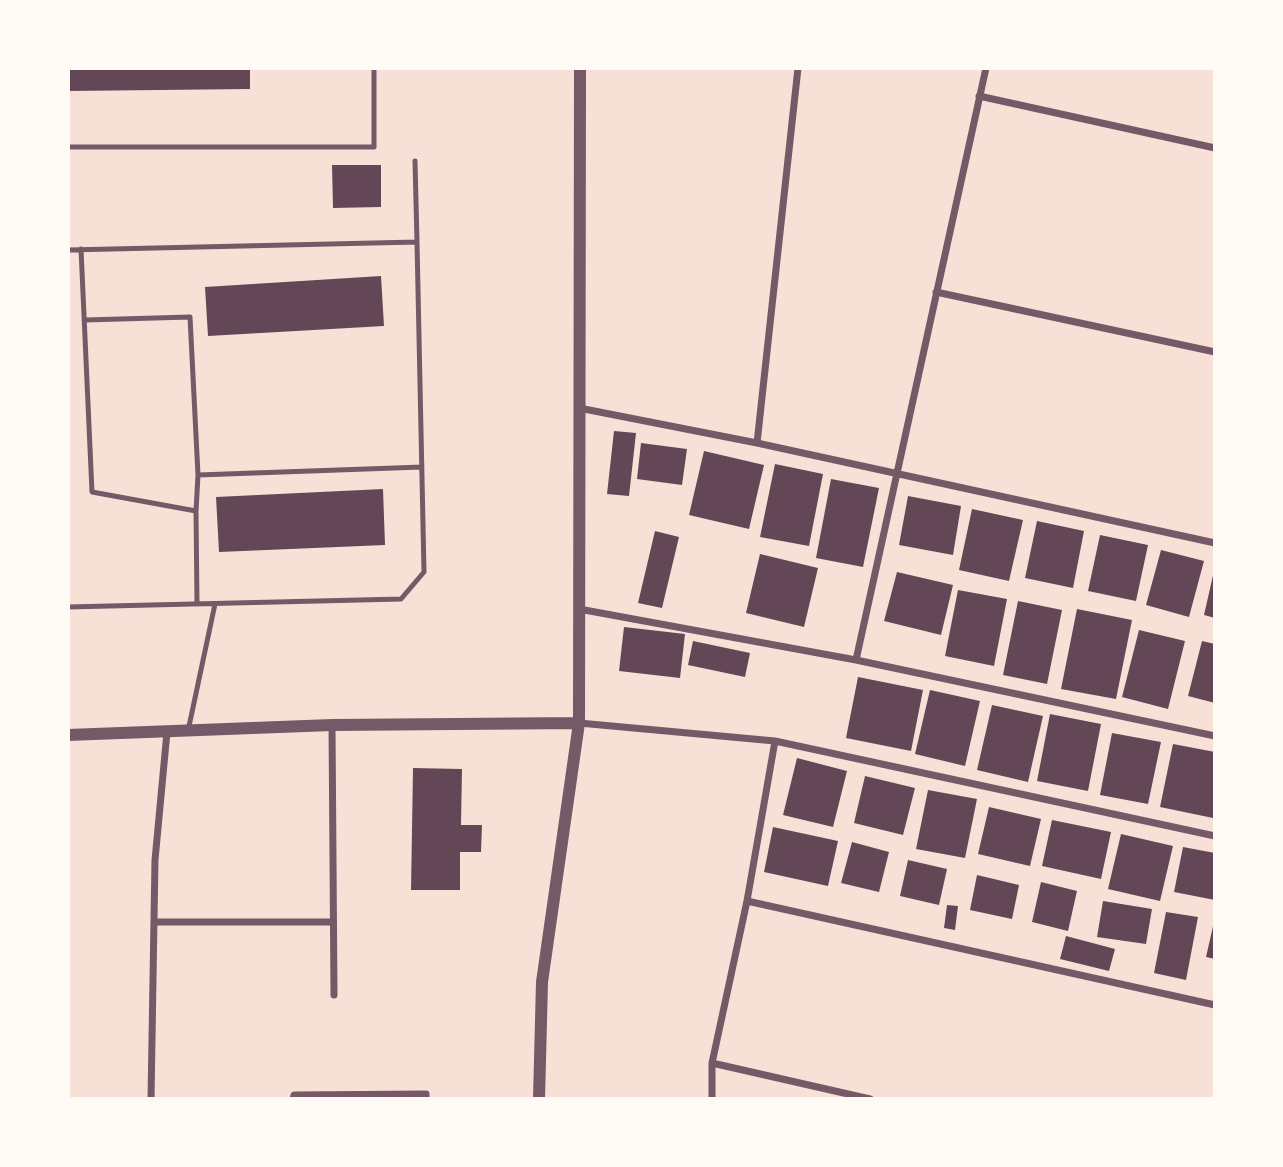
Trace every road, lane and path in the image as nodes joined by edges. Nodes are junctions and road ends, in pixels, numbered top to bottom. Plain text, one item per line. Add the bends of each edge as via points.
1 (374, 68) edge
2 (580, 68) edge
3 (798, 68) edge
4 (986, 68) edge
5 (979, 96) junction
6 (68, 147) edge
7 (1215, 148) edge
8 (415, 161) dead end
9 (417, 243) junction
10 (81, 249) junction
11 (68, 250) edge
12 (936, 292) junction
13 (85, 320) junction
14 (1215, 352) edge
15 (578, 408) junction
16 (757, 443) junction
17 (422, 467) junction
18 (198, 475) junction
19 (895, 475) junction
20 (196, 511) junction
21 (1215, 543) edge
22 (197, 604) junction
23 (215, 604) junction
24 (68, 607) edge
25 (579, 610) junction
26 (856, 660) junction
27 (579, 723) junction
28 (332, 725) junction
29 (188, 731) junction
30 (167, 732) junction
31 (68, 734) edge
32 (1215, 736) edge
33 (775, 741) junction
34 (1215, 836) edge
35 (747, 901) junction
36 (156, 922) junction
37 (332, 922) junction
38 (334, 995) dead end
39 (1215, 1005) edge
40 (712, 1063) junction
41 (151, 1099) edge
42 (293, 1099) edge
43 (426, 1099) edge
44 (539, 1099) edge
45 (712, 1099) edge
46 (870, 1099) edge

1 - 6 lane via 374,147
2 - 15 street
3 - 16 street
4 - 5 street
5 - 7 street
5 - 12 street
8 - 9 lane
9 - 10 lane
9 - 17 lane
10 - 11 lane
10 - 13 lane
12 - 14 street
12 - 19 street
13 - 18 lane via 190,317
13 - 20 lane via 92,492
15 - 16 street
15 - 25 street
16 - 19 street
17 - 18 lane
17 - 23 lane via 424,572 401,598
18 - 20 lane
19 - 21 street
19 - 26 street
20 - 22 lane
22 - 23 lane
22 - 24 lane
23 - 29 lane
25 - 26 street
25 - 27 street
26 - 32 street
27 - 28 street
27 - 33 street
27 - 44 street via 542,982
28 - 29 street
28 - 37 street
29 - 30 street
30 - 31 street
30 - 36 street via 155,860
33 - 34 street
33 - 35 street
35 - 39 street
35 - 40 street
36 - 37 street
36 - 41 street
37 - 38 street
40 - 45 street
40 - 46 street
42 - 43 street via 294,1095 426,1094

